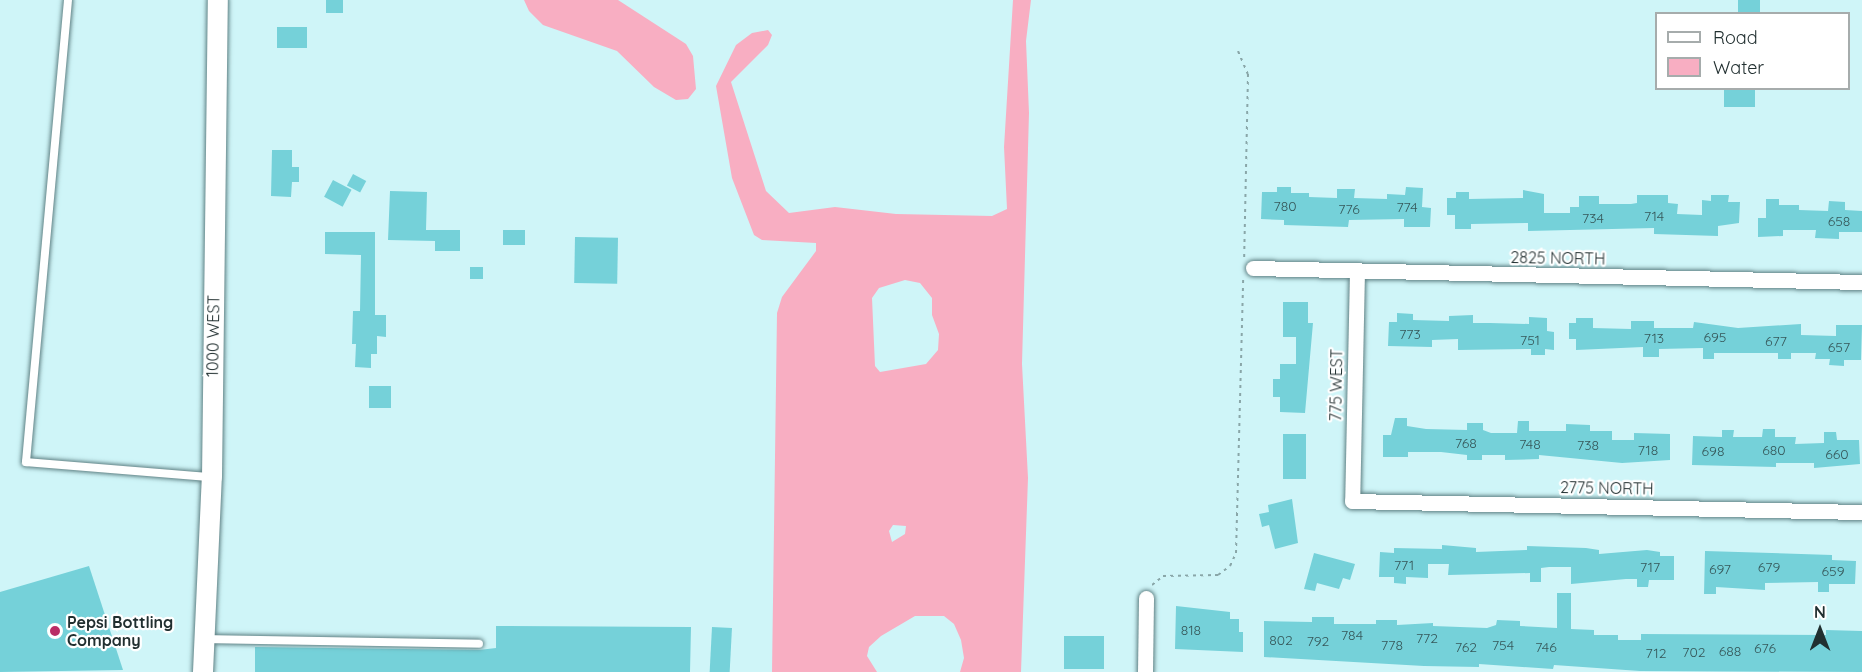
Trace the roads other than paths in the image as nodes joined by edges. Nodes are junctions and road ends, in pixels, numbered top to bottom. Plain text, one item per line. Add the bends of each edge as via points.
1 (68, 0) edge
2 (218, 0) edge
3 (1253, 268) dead end
4 (1357, 271) junction
5 (1862, 282) edge
6 (212, 477) junction
7 (1352, 501) joint
8 (1862, 512) edge
9 (1146, 598) road end
10 (205, 639) junction
11 (479, 644) dead end
12 (203, 672) edge
13 (1146, 672) edge

1 - 6 lane via 26,462
2 - 6 street, 1000 WEST
3 - 4 street, 2825 NORTH
4 - 5 street, 2825 NORTH
4 - 7 street, 775 WEST
6 - 10 street, 1000 WEST
7 - 8 street, 2775 NORTH
9 - 13 street
10 - 11 lane
10 - 12 street, 1000 WEST

